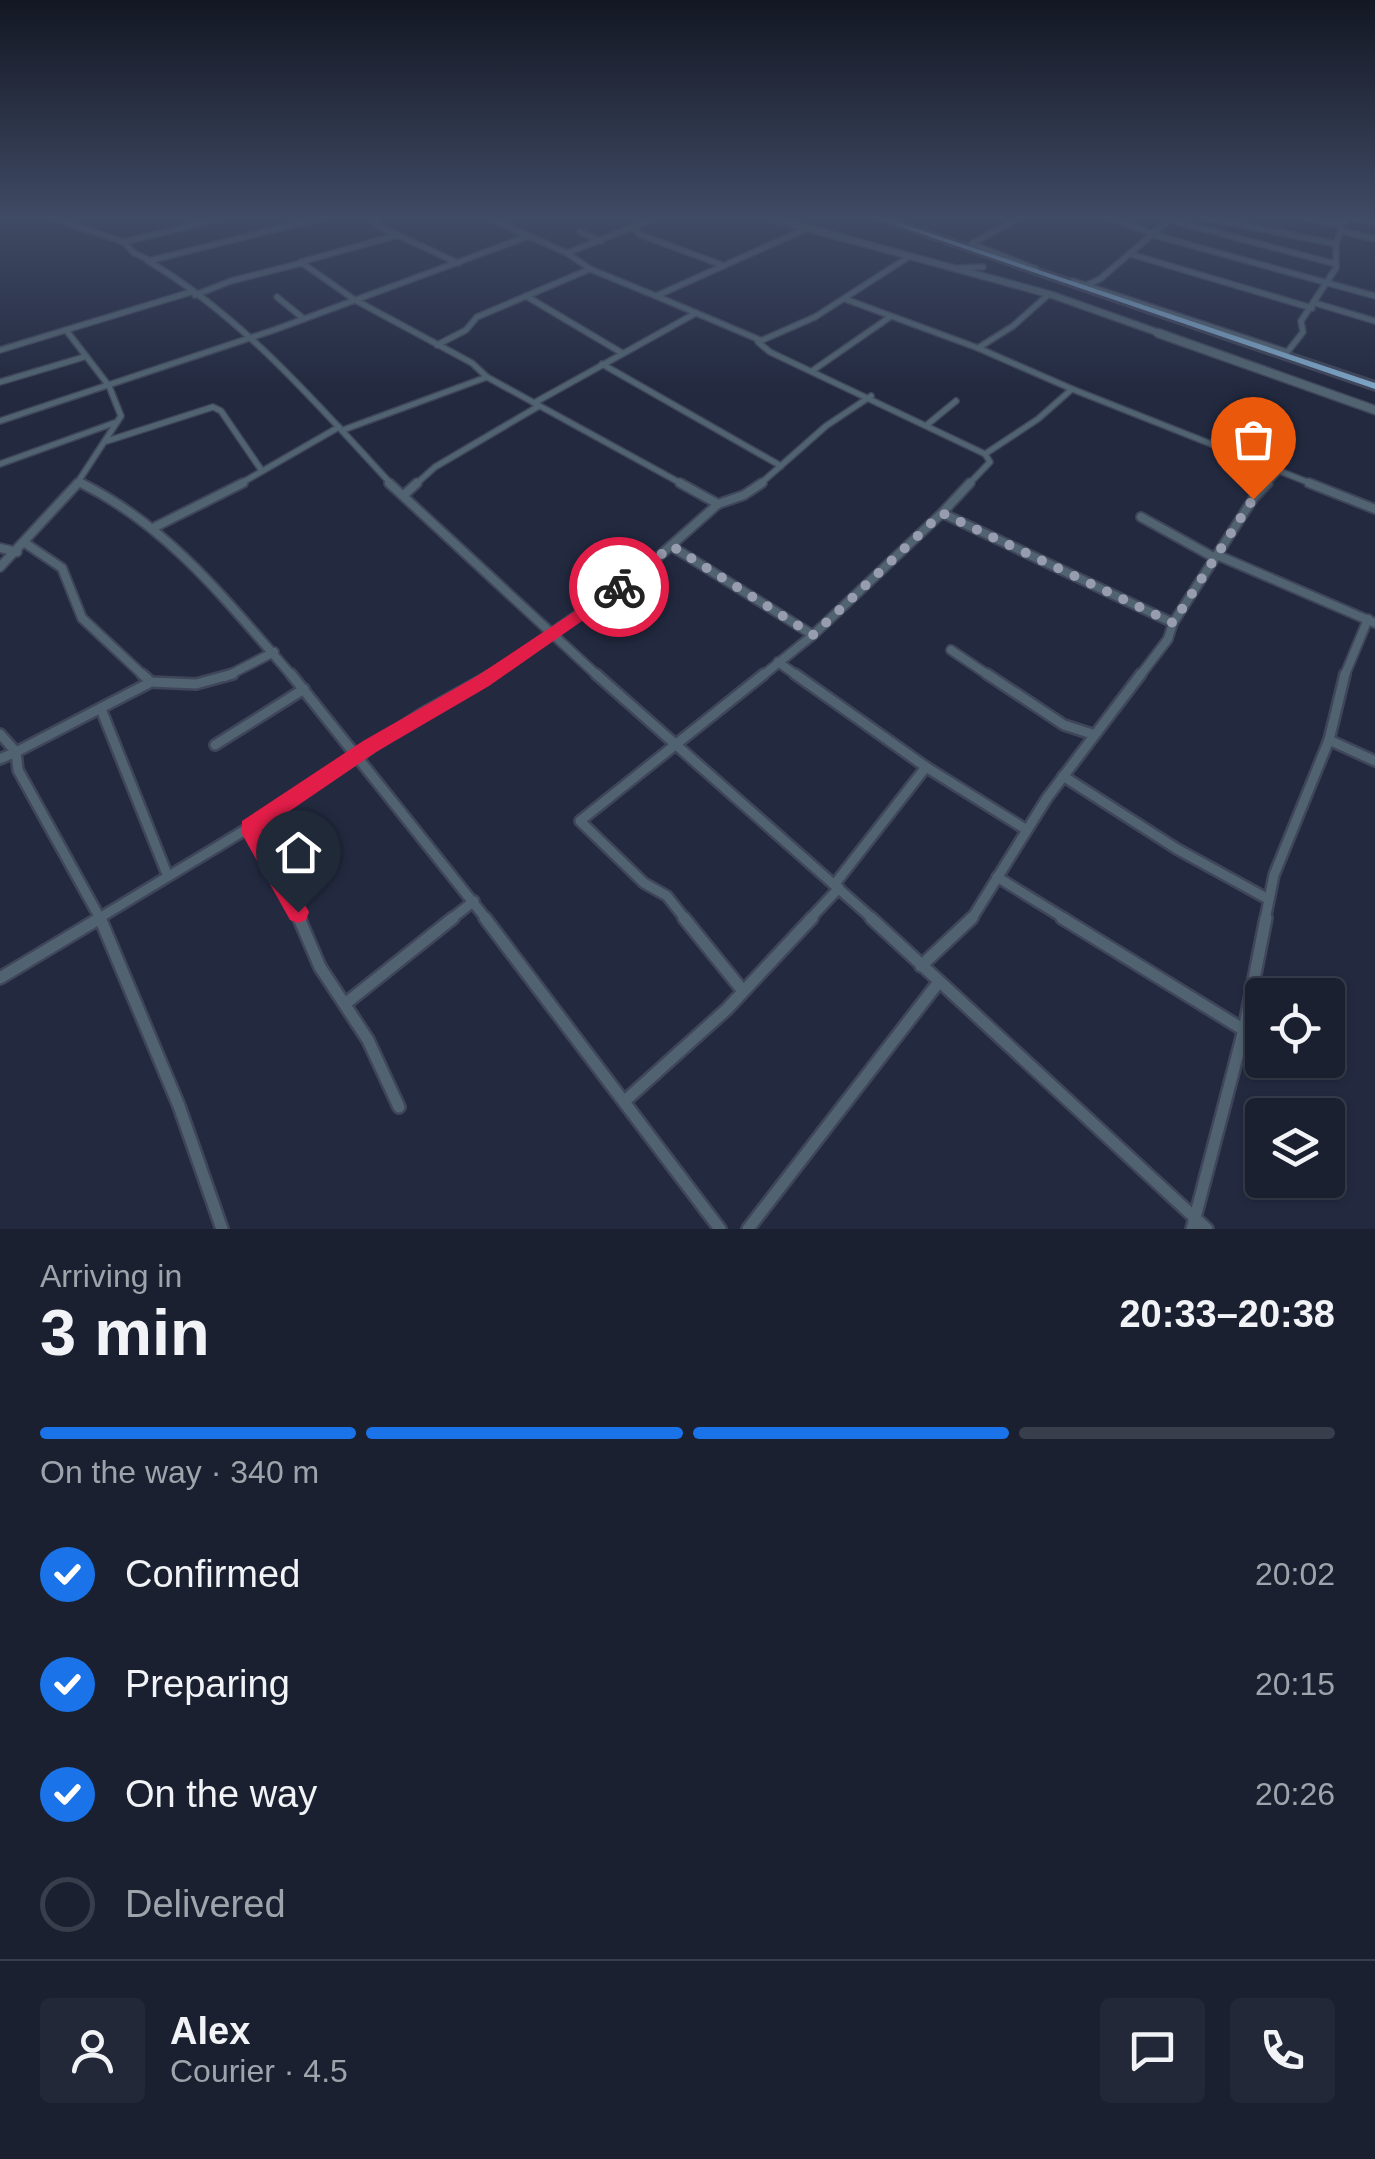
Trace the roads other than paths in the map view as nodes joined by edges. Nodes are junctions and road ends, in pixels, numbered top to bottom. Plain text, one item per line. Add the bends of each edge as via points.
1 (169, 273) edge
2 (263, 273) edge
3 (316, 273) edge
4 (429, 273) edge
5 (580, 273) edge
6 (601, 273) edge
7 (704, 273) edge
8 (883, 273) edge
9 (1040, 273) edge
10 (1049, 273) edge
11 (1107, 273) edge
12 (1200, 273) edge
13 (1287, 273) edge
14 (1330, 273) edge
15 (975, 274) edge
16 (1101, 278) junction
17 (1324, 284) junction
18 (1086, 286) junction
19 (193, 293) junction
20 (1049, 294) junction
21 (1110, 294) junction
22 (526, 296) junction
23 (656, 296) junction
24 (1375, 296) edge
25 (277, 298) dead end
26 (844, 299) junction
27 (356, 300) junction
28 (1314, 305) junction
29 (696, 313) junction
30 (890, 317) junction
31 (304, 319) junction
32 (1375, 321) edge
33 (66, 330) junction
34 (248, 338) junction
35 (760, 340) junction
36 (436, 346) junction
37 (978, 348) junction
38 (0, 350) edge
39 (622, 353) junction
40 (1286, 354) junction
41 (84, 357) junction
42 (602, 364) junction
43 (812, 371) junction
44 (487, 377) junction
45 (0, 382) edge
46 (109, 386) junction
47 (1375, 386) edge
48 (1072, 389) junction
49 (870, 396) junction
50 (956, 401) dead end
51 (536, 404) junction
52 (1375, 410) edge
53 (0, 421) edge
54 (118, 422) junction
55 (928, 424) junction
56 (341, 428) junction
57 (107, 441) junction
58 (985, 454) junction
59 (0, 464) edge
60 (781, 466) junction
61 (262, 471) junction
62 (1278, 472) junction
63 (79, 482) junction
64 (404, 494) junction
65 (718, 504) junction
66 (1375, 509) edge
67 (942, 513) junction
68 (1140, 517) dead end
69 (156, 528) junction
70 (25, 543) junction
71 (672, 546) junction
72 (0, 548) edge
73 (17, 552) junction
74 (1216, 556) junction
75 (0, 567) edge
76 (1371, 621) edge
77 (1173, 623) junction
78 (550, 634) junction
79 (813, 635) junction
80 (952, 650) dead end
81 (274, 652) junction
82 (778, 662) junction
83 (152, 682) junction
84 (304, 689) junction
85 (101, 709) junction
86 (0, 734) edge
87 (1092, 734) junction
88 (1329, 740) junction
89 (677, 742) junction
90 (215, 745) dead end
91 (16, 752) junction
92 (359, 753) junction
93 (0, 759) edge
94 (1375, 761) edge
95 (926, 767) junction
96 (1063, 776) junction
97 (249, 827) junction
98 (1026, 830) junction
99 (167, 874) junction
100 (997, 877) junction
101 (836, 886) junction
102 (1268, 900) junction
103 (474, 901) junction
104 (100, 917) junction
105 (921, 966) junction
106 (0, 978) edge
107 (938, 983) junction
108 (742, 990) junction
109 (346, 1004) junction
110 (1244, 1030) junction
111 (627, 1099) junction
112 (400, 1107) dead end
113 (1194, 1224) edge
114 (222, 1229) edge
115 (720, 1229) edge
116 (748, 1229) edge
117 (1207, 1229) edge

1 - 19 street
2 - 19 street
3 - 27 street
4 - 27 street
5 - 22 street
6 - 23 street
7 - 23 street
8 - 26 street
9 - 40 highway
10 - 18 street
11 - 16 street
12 - 28 street
13 - 17 street
14 - 17 street
15 - 20 street
16 - 18 street
16 - 21 street
17 - 24 street
17 - 28 street
18 - 21 street
19 - 33 street
19 - 34 street
20 - 37 street
20 - 52 street
21 - 40 street
22 - 36 street via 477,317
22 - 39 street
23 - 29 street
25 - 31 street
26 - 30 street
26 - 35 street
27 - 31 street
27 - 36 street
28 - 32 street
28 - 40 street
29 - 35 street
29 - 39 street
30 - 37 street
30 - 43 street
31 - 34 street
33 - 38 street
33 - 41 street
34 - 46 street
34 - 56 street
35 - 43 street via 758,345
36 - 44 street
37 - 48 street
39 - 42 street
40 - 47 highway
41 - 45 street
41 - 46 street
42 - 51 street
42 - 60 street
43 - 49 street
44 - 51 street
44 - 56 street
46 - 53 street
46 - 54 street
48 - 58 street
48 - 62 street
49 - 55 street
49 - 60 street
50 - 55 street
51 - 64 street
51 - 65 street
54 - 57 street
54 - 59 street
55 - 58 street
56 - 61 street
56 - 64 street
57 - 61 street via 213,406
57 - 63 street
58 - 67 street via 990,462
60 - 65 street
61 - 69 street
62 - 66 street
62 - 74 street
63 - 69 street
63 - 70 street
64 - 78 street
65 - 71 street
67 - 77 street
67 - 79 street
68 - 74 street
69 - 81 street
70 - 73 street
70 - 83 street via 62,568 82,618
71 - 78 street
71 - 79 street
72 - 73 street
73 - 75 street
74 - 76 street
74 - 77 street
76 - 88 street via 1345,672
77 - 87 street via 1160,650
78 - 89 street
78 - 92 street
79 - 82 street
80 - 87 street via 1064,725
81 - 83 street via 232,676 196,684
81 - 84 street
82 - 89 street
82 - 95 street
83 - 85 street
84 - 90 street
84 - 92 street
85 - 91 street
85 - 99 street
86 - 91 street
87 - 96 street
88 - 94 street
88 - 102 street via 1289,830
89 - 101 street
89 - 108 street via 580,821 644,883 667,896
91 - 93 street
91 - 104 street via 18,770
92 - 97 street
92 - 103 street
95 - 98 street
95 - 101 street
96 - 98 street
96 - 102 street
97 - 99 street
97 - 109 street
98 - 100 street
99 - 104 street
100 - 105 street via 970,922
100 - 110 street
101 - 105 street
101 - 108 street
102 - 110 street
103 - 109 street
103 - 111 street
104 - 106 street
104 - 114 street
105 - 107 street
107 - 113 street
107 - 116 street
108 - 111 street
109 - 112 street
110 - 113 street
111 - 115 street
113 - 117 street

